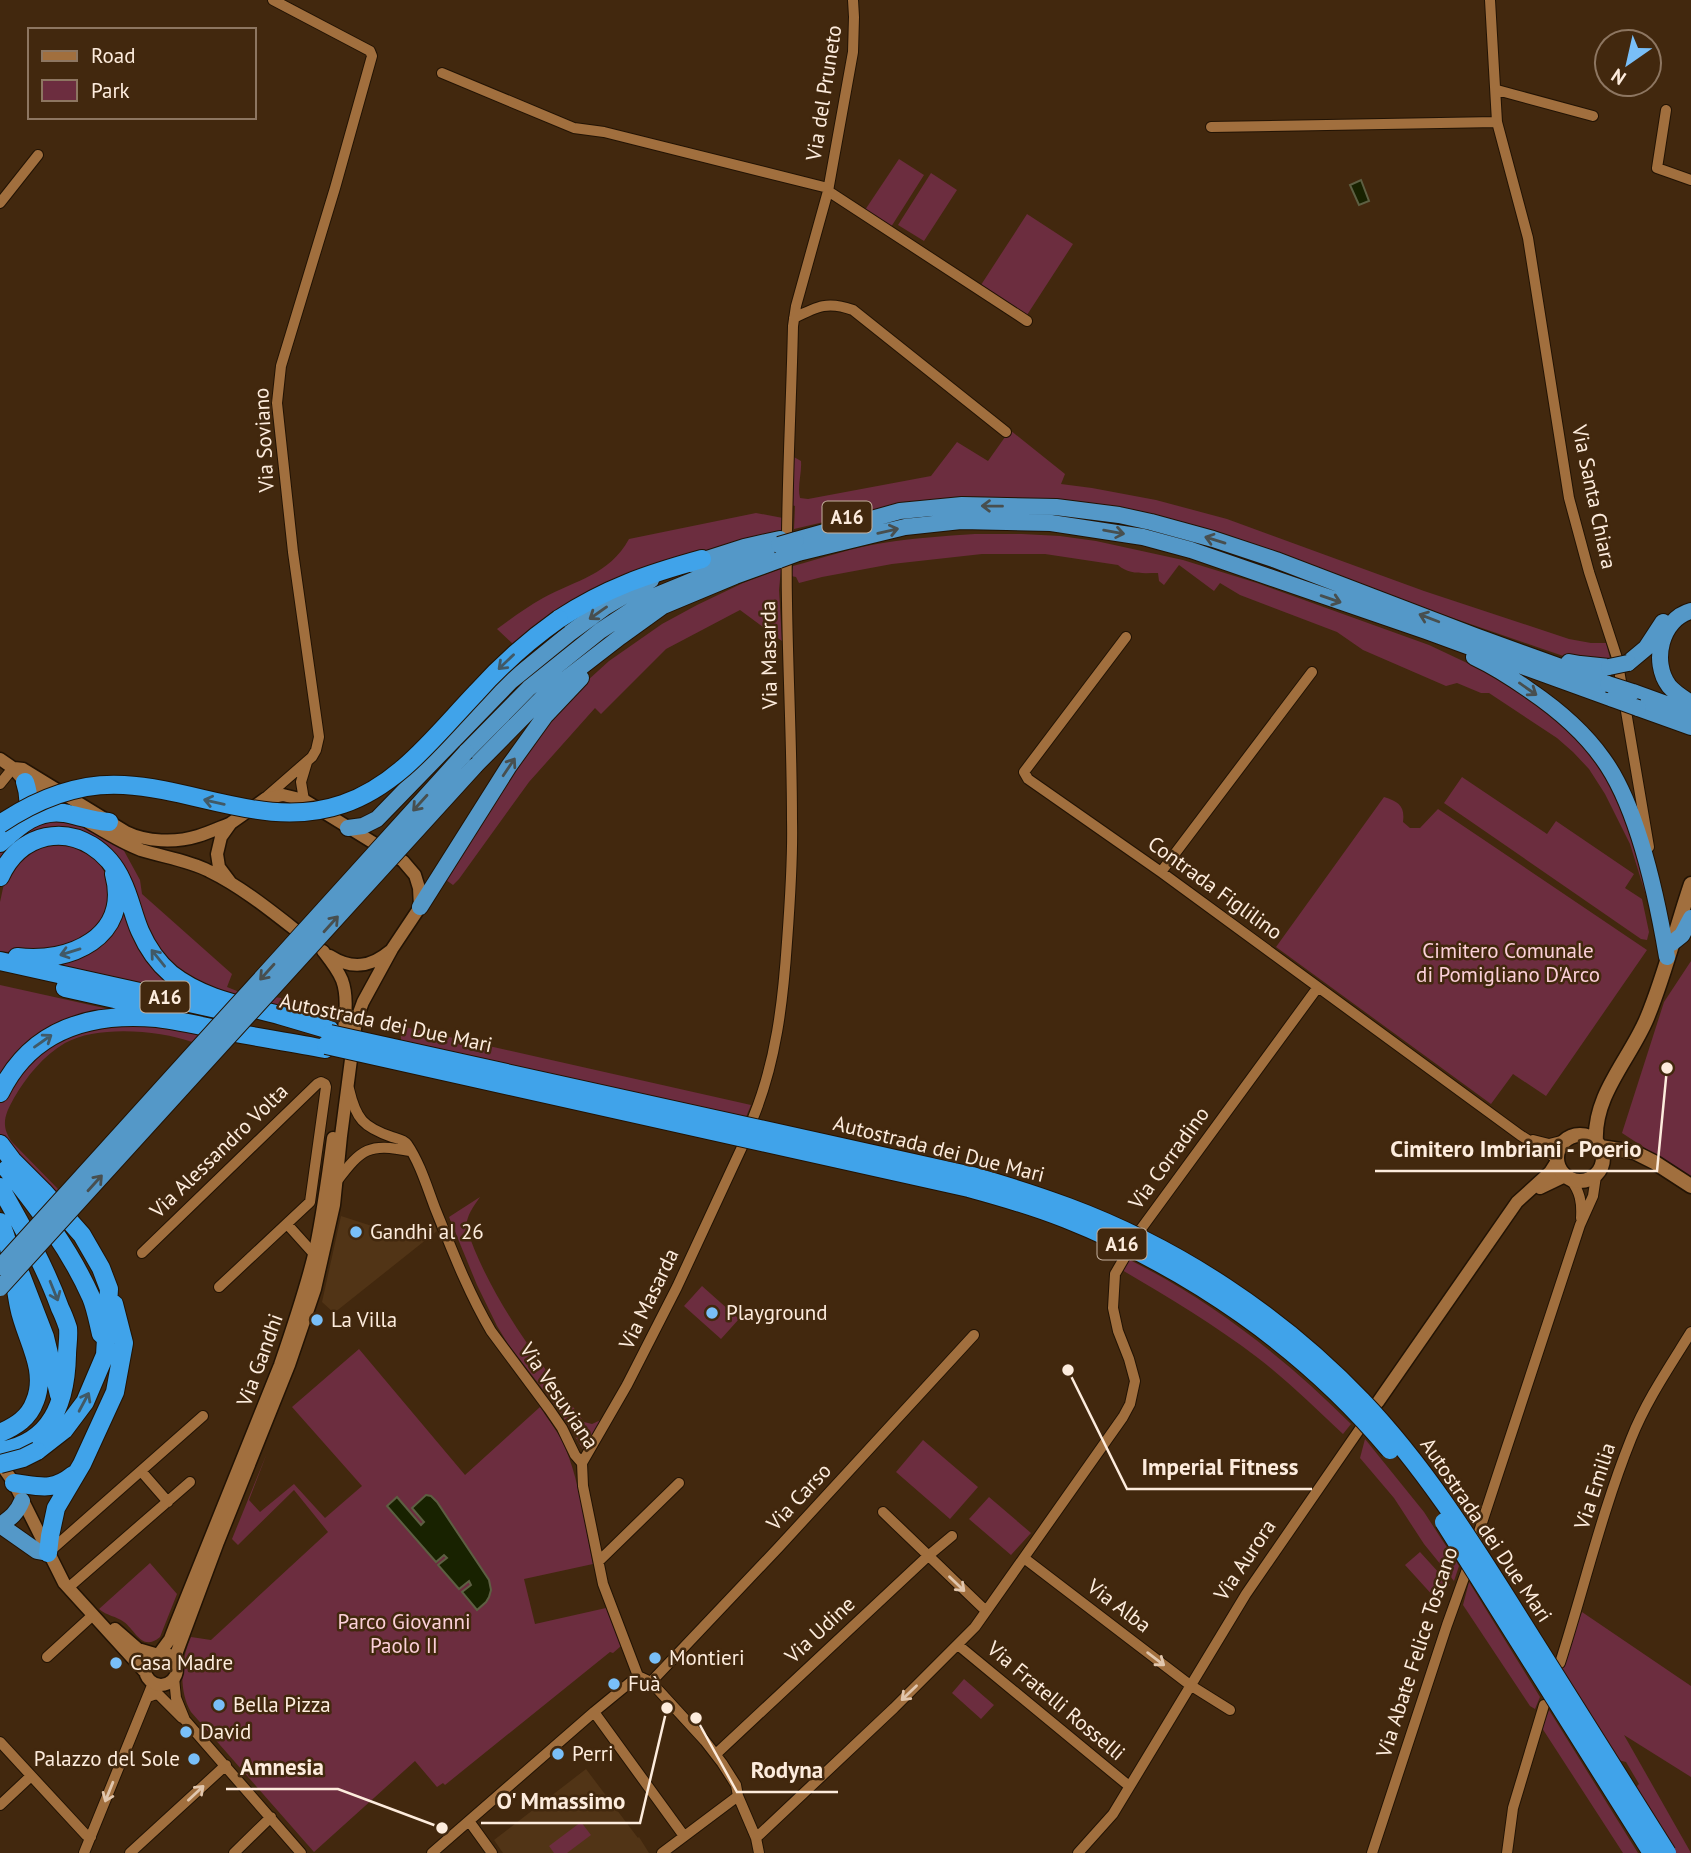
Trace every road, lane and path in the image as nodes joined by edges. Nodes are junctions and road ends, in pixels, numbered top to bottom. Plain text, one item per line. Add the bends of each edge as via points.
1 (272, 0) edge
2 (853, 0) edge
3 (1490, 0) edge
4 (442, 73) dead end
5 (1497, 90) junction
6 (1666, 110) dead end
7 (1593, 116) dead end
8 (1497, 122) junction
9 (1211, 127) dead end
10 (38, 155) dead end
11 (1691, 180) edge
12 (828, 189) junction
13 (0, 203) edge
14 (794, 318) junction
15 (1027, 321) dead end
16 (1006, 432) dead end
17 (788, 545) junction
18 (702, 559) junction
19 (1691, 604) edge
20 (1691, 611) edge
21 (1426, 631) junction
22 (1475, 635) junction
23 (620, 637) junction
24 (1126, 637) dead end
25 (1312, 672) dead end
26 (1611, 692) junction
27 (1691, 703) edge
28 (1691, 713) edge
29 (1657, 714) junction
30 (1691, 727) edge
31 (1691, 734) edge
32 (0, 759) edge
33 (470, 760) junction
34 (307, 762) junction
35 (19, 775) junction
36 (0, 784) edge
37 (265, 799) junction
38 (304, 800) junction
39 (79, 817) junction
40 (24, 822) junction
41 (109, 822) junction
42 (231, 823) junction
43 (0, 824) edge
44 (348, 828) junction
45 (0, 843) edge
46 (107, 858) junction
47 (1653, 860) junction
48 (1161, 872) junction
49 (0, 877) edge
50 (1650, 880) junction
51 (231, 883) junction
52 (1691, 884) edge
53 (419, 907) junction
54 (1691, 918) edge
55 (1672, 942) junction
56 (392, 949) junction
57 (323, 951) junction
58 (0, 954) edge
59 (0, 961) edge
60 (0, 974) edge
61 (1318, 987) junction
62 (328, 1039) junction
63 (348, 1084) junction
64 (0, 1093) edge
65 (1605, 1093) junction
66 (753, 1118) dead end
67 (1520, 1135) junction
68 (1571, 1138) junction
69 (0, 1144) edge
70 (1598, 1144) junction
71 (742, 1147) dead end
72 (1541, 1149) junction
73 (410, 1151) junction
74 (1643, 1156) junction
75 (0, 1160) edge
76 (1557, 1160) junction
77 (1599, 1170) junction
78 (1545, 1177) junction
79 (1568, 1178) junction
80 (337, 1181) junction
81 (1691, 1186) edge
82 (0, 1187) edge
83 (1527, 1193) junction
84 (0, 1222) edge
85 (287, 1224) junction
86 (1580, 1225) junction
87 (8, 1239) junction
88 (142, 1253) dead end
89 (314, 1254) junction
90 (0, 1267) edge
91 (219, 1287) dead end
92 (0, 1288) edge
93 (110, 1289) junction
94 (1691, 1332) edge
95 (974, 1335) dead end
96 (105, 1355) junction
97 (1377, 1402) joint
98 (61, 1403) junction
99 (203, 1416) dead end
100 (0, 1433) edge
101 (34, 1445) junction
102 (0, 1451) edge
103 (0, 1463) edge
104 (582, 1463) junction
105 (141, 1471) junction
106 (76, 1473) junction
107 (190, 1482) dead end
108 (14, 1483) junction
109 (679, 1483) dead end
110 (22, 1501) junction
111 (168, 1502) junction
112 (883, 1512) dead end
113 (1, 1528) edge
114 (952, 1536) dead end
115 (48, 1553) junction
116 (928, 1556) junction
117 (1024, 1558) junction
118 (599, 1561) junction
119 (68, 1588) junction
120 (986, 1611) junction
121 (95, 1617) junction
122 (958, 1645) junction
123 (157, 1654) junction
124 (47, 1657) dead end
125 (174, 1660) junction
126 (1560, 1662) dead end
127 (638, 1676) junction
128 (149, 1678) junction
129 (174, 1678) junction
130 (651, 1682) junction
131 (1190, 1685) junction
132 (148, 1697) junction
133 (1544, 1705) dead end
134 (1230, 1710) dead end
135 (594, 1712) junction
136 (185, 1720) junction
137 (0, 1742) edge
138 (716, 1754) junction
139 (226, 1765) junction
140 (32, 1776) junction
141 (1129, 1786) junction
142 (738, 1796) junction
143 (0, 1805) edge
144 (271, 1817) junction
145 (469, 1821) junction
146 (684, 1836) junction
147 (91, 1837) junction
148 (756, 1838) junction
149 (84, 1853) edge
150 (130, 1853) edge
151 (234, 1853) edge
152 (301, 1853) edge
153 (432, 1853) edge
154 (492, 1853) edge
155 (662, 1853) edge
156 (759, 1853) edge
157 (1078, 1853) edge
158 (1372, 1853) edge
159 (1507, 1853) edge
160 (1652, 1853) edge
161 (1667, 1853) edge

1 - 34 street, Via Soviano via 372,56 281,366 277,403 319,737
2 - 12 street, Via del Pruneto via 853,52
3 - 5 street, Via Santa Chiara
4 - 12 street via 573,128
5 - 7 street
5 - 8 street, Via Santa Chiara
6 - 11 street via 1657,168
8 - 9 street
8 - 47 street, Via Santa Chiara via 1528,238 1569,498 1617,658
10 - 13 street
12 - 14 street, Via Masarda
12 - 15 street
14 - 16 street via 824,305 853,310
14 - 66 street, Via Masarda via 786,598 791,890 773,1054
17 - 18 highway, A16 via 744,547
17 -> 21 highway via 961,521 1051,523 1143,537 1191,550
22 -> 17 highway, A16 via 1276,560 1119,515 1056,507 962,505 850,516
17 - 23 highway via 663,607
17 - 33 highway via 650,598 600,631 529,688
18 -> 43 highway, bridge via 623,584 559,619 512,657 398,774 342,804 271,813 154,789 105,785 53,795
18 -> 44 highway via 636,589 570,632 511,681 377,819
19 - 22 highway, bridge via 1668,616 1646,648 1628,663 1609,667 1580,664
20 - 27 highway via 1668,627 1659,662 1668,685
21 - 26 highway
21 -> 50 highway via 1517,681 1587,739 1620,788
22 - 26 highway
23 - 33 highway
53 -> 23 highway via 545,716
24 - 48 street, Contrada Figlilino via 1024,772
25 - 48 street
26 - 28 highway, bridge via 1633,692
26 - 29 highway, bridge
29 - 30 highway
29 - 31 highway
32 - 35 street
33 -> 90 highway, bridge
92 -> 33 highway, bridge
34 - 37 street
34 - 38 street via 301,782
35 - 36 street
35 - 39 street
35 - 40 highway via 29,803
35 - 41 street via 23,769
37 - 38 street via 283,795
37 - 42 street
38 - 44 street
39 - 40 highway via 48,813
39 - 41 highway
39 - 51 street via 124,843 192,864
40 - 45 highway
41 - 42 street via 132,835 167,840 196,837
42 - 51 street via 217,854 219,867
44 - 53 street via 403,861 415,875
46 - 49 highway via 84,841 50,836 21,848
46 -> 58 highway via 116,900 105,929 92,943 50,957
62 -> 46 highway via 214,998 171,974 144,940 121,878
47 - 50 street, Via Santa Chiara
47 - 55 street
48 - 61 street, Contrada Figlilino
50 - 55 highway
51 - 57 street
52 - 55 main road
53 - 56 street, Via Gandhi
54 - 55 highway
55 - 65 main road via 1642,1030
56 - 57 street via 361,966 343,964
56 - 63 street, Via Gandhi via 356,1021
57 - 89 street, Via Gandhi via 342,981 345,998 342,1063
59 - 62 highway, Autostrada dei Due Mari / A16
60 - 62 highway, Autostrada dei Due Mari / A16
61 - 67 street, Contrada Figlilino
61 - 117 street, Via Corradino via 1141,1229 1115,1274 1113,1308 1135,1381 1130,1404
64 -> 62 highway via 37,1044 62,1029 92,1021 158,1018
62 - 160 highway, Autostrada dei Due Mari / A16, bridge via 402,1062 969,1188 1111,1238 1199,1286 1317,1374 1418,1484
62 - 161 highway, Autostrada dei Due Mari / A16, bridge via 408,1046 421,1054 972,1176 1069,1207 1205,1275 1326,1366 1427,1476
63 - 73 street via 364,1124 403,1140
63 - 80 street, Via Gandhi
65 - 68 main road via 1585,1128
65 - 70 main road via 1595,1129
67 - 68 street, Contrada Figlilino via 1549,1144
67 - 72 street, Contrada Figlilino
68 - 70 main road via 1591,1138
68 - 76 main road
69 - 93 highway via 82,1235
70 - 74 main road
70 - 77 main road via 1603,1159
71 - 104 street, Via Masarda via 640,1361
72 - 76 street, Contrada Figlilino
72 - 78 street via 1546,1159
73 - 80 street via 371,1149 353,1159
73 - 104 street, Via Vesuviana via 481,1314
74 - 77 main road via 1620,1156
74 - 81 main road
75 - 96 highway via 69,1253 92,1300
76 - 78 street, Via Aurora
76 - 79 main road
77 - 79 main road via 1588,1180
77 - 86 street, Via Abate Felice Toscano
78 - 83 street, Via Aurora
79 - 83 street, Via Aurora
79 - 86 street, Via Abate Felice Toscano via 1581,1202
80 - 125 street, Via Gandhi via 321,1265 300,1333
82 -> 98 highway via 53,1288 68,1328
83 - 97 street, Via Aurora
84 - 87 highway
85 - 88 street, Via Alessandro Volta via 310,1202 326,1087 321,1082
85 - 89 street
85 - 91 street
86 - 158 street, Via Abate Felice Toscano
87 - 98 highway via 45,1337
87 - 100 highway via 22,1323 41,1383 32,1410
89 - 123 street, Via Gandhi via 280,1365 176,1626
93 - 96 highway
93 - 106 highway via 124,1343 120,1367 115,1392
94 - 126 street, Via Emilia via 1631,1438
95 - 130 street, Via Carso
101 -> 96 highway via 64,1430 77,1415
97 - 131 street, Via Aurora
98 - 101 highway
99 - 105 street
101 - 102 highway
101 - 103 highway, bridge via 23,1458
103 - 108 street
104 - 118 street, Via Vesuviana
105 - 111 street
105 - 115 street
106 - 108 highway via 63,1484 50,1487
106 - 115 highway via 56,1508
107 - 111 street
108 - 110 street
109 - 118 street
110 - 113 highway
110 - 115 street
111 - 119 street
112 - 116 street
113 - 115 highway
114 - 116 street, Via Udine
115 - 119 street
116 -> 120 street
116 - 138 street, Via Udine
117 - 120 street, Via Corradino
117 -> 131 street, Via Alba
118 - 127 street, Via Vesuviana via 607,1597
119 - 121 street
120 - 122 street, Via Corradino
121 - 123 street via 138,1648
121 - 124 street
121 - 128 street
122 - 141 street, Via Fratelli Rosselli
122 -> 148 street, Via Corradino
123 - 125 street
123 - 128 street via 146,1664
125 - 129 street
127 - 130 street
127 - 135 street
128 - 129 street via 165,1685
128 - 132 street
129 - 136 street
130 - 138 street
131 - 134 street, Via Alba
131 - 141 street, Via Aurora
132 - 136 street via 159,1695
132 -> 147 street
133 - 159 street via 1513,1808
135 - 145 street
135 - 146 street
136 - 139 street
137 - 140 street
138 - 142 street
139 - 144 street
150 -> 139 street
140 - 143 street
140 - 147 street
141 - 157 street, Via Aurora via 1113,1814
142 - 146 street
142 - 148 street
144 - 151 street
144 - 152 street
145 - 153 street
145 - 154 street
146 - 155 street
147 - 149 street
148 - 156 street

